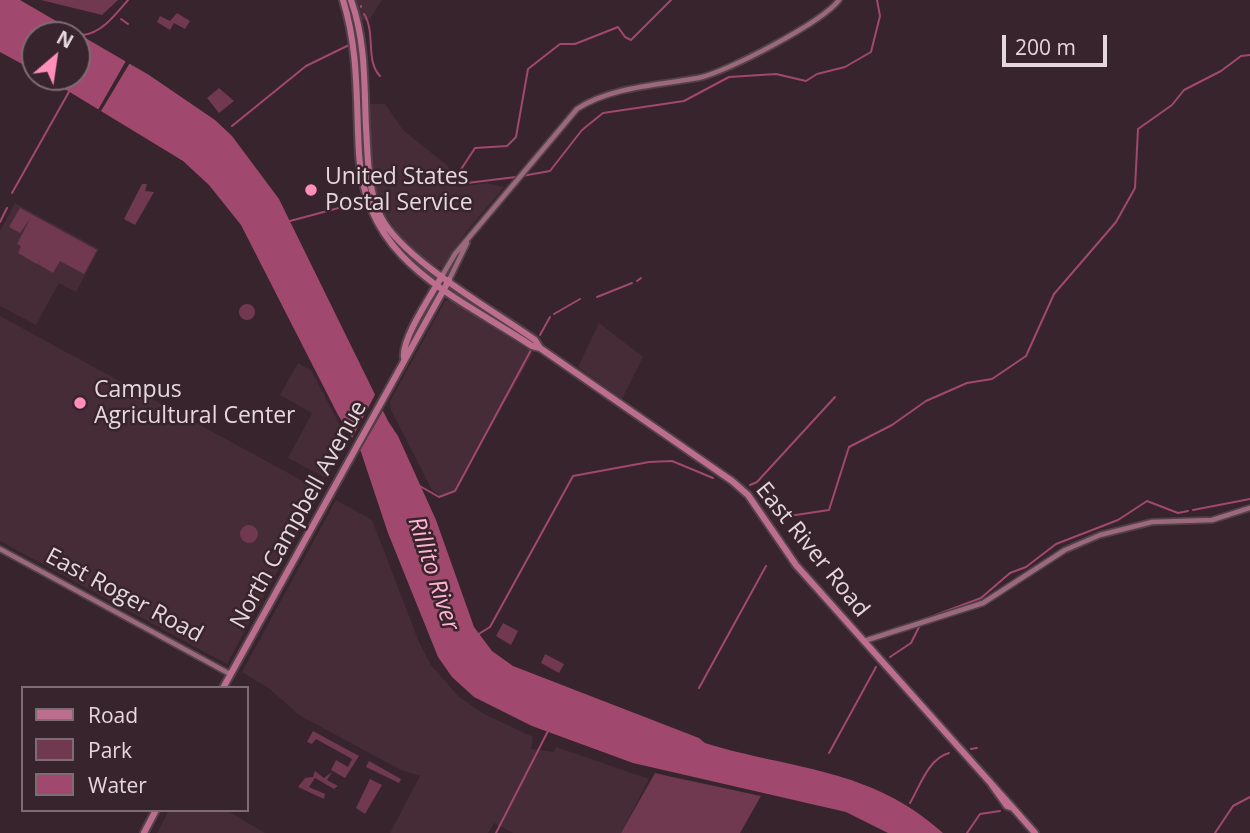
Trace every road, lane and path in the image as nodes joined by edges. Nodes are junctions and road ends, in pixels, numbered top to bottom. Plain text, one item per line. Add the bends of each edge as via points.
1 (343, 0) edge
2 (351, 0) edge
3 (839, 0) edge
4 (445, 278) junction
5 (441, 286) junction
6 (540, 348) junction
7 (1250, 508) edge
8 (0, 549) edge
9 (863, 641) junction
10 (231, 674) junction
11 (224, 686) edge
12 (155, 812) edge
13 (144, 833) edge
14 (1035, 833) edge

1 - 5 main road, East River Road via 355,47 360,173 369,206 391,246
2 - 4 main road, East River Road via 363,51 369,172 378,209 402,245
3 - 4 street, North Campbell Avenue via 814,22 714,74 586,103 468,239
4 - 5 main road, North Campbell Avenue
4 - 6 main road, East River Road
5 - 6 main road, East River Road
5 - 10 main road, North Campbell Avenue
6 - 9 main road, East River Road via 732,481 762,514 796,565
7 - 9 street via 1212,520 1152,522 1100,535 1063,551 983,603
8 - 10 street, East Roger Road
9 - 14 main road, East River Road
10 - 11 main road, North Campbell Avenue
12 - 13 main road

